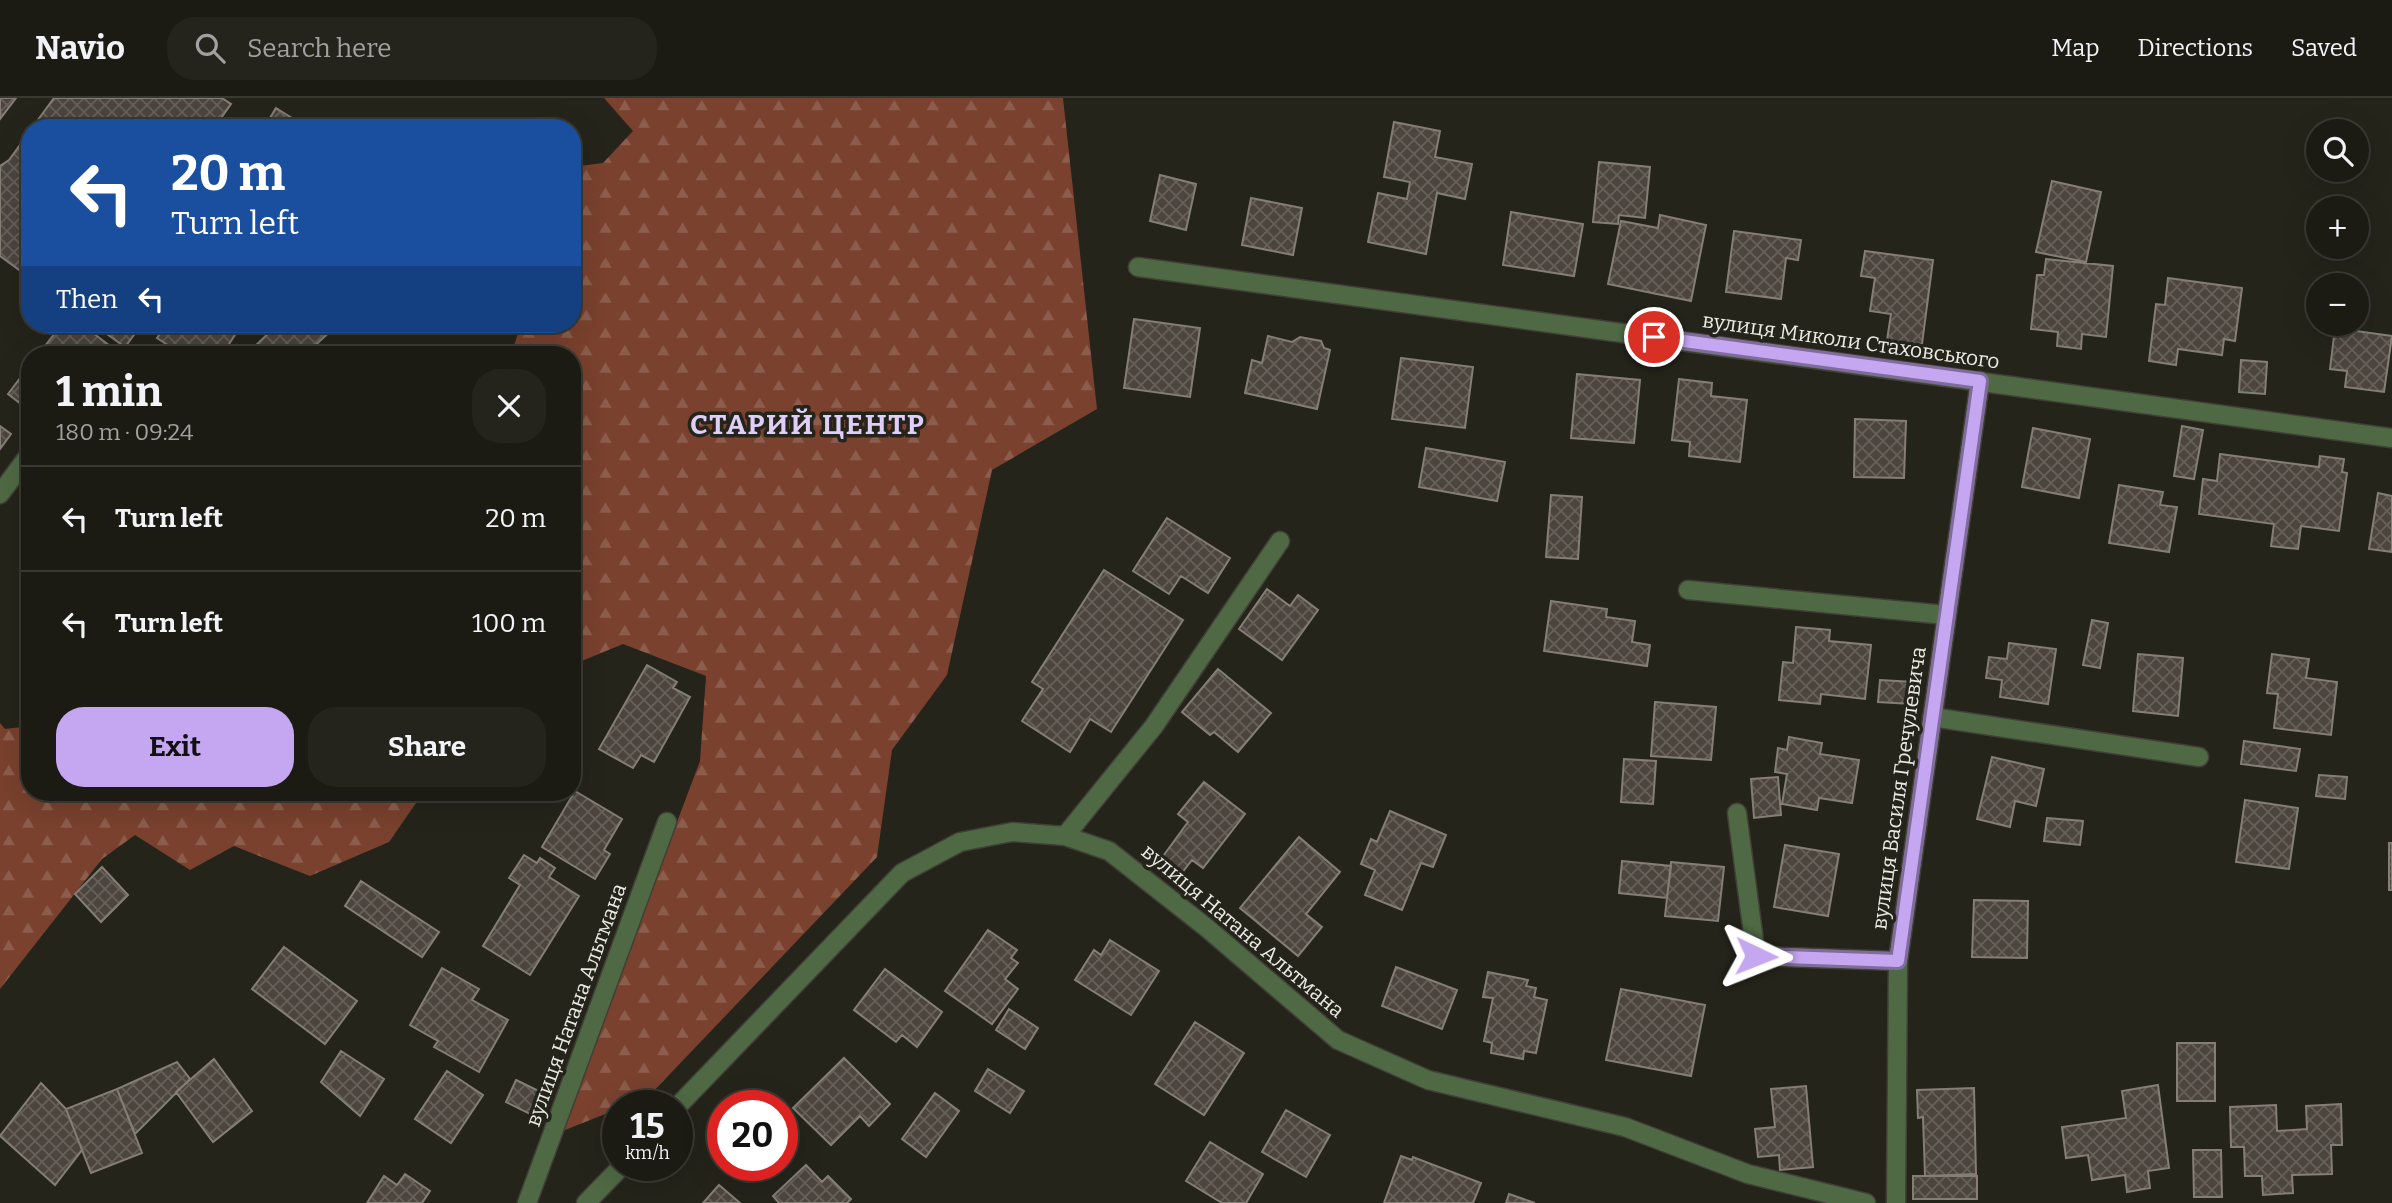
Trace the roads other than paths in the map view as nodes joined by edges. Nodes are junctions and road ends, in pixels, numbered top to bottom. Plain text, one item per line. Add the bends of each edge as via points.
1 (1138, 267) dead end
2 (1980, 381) junction
3 (2391, 434) edge
4 (21, 466) edge
5 (0, 494) edge
6 (1280, 541) dead end
7 (1688, 590) dead end
8 (1946, 615) junction
9 (1932, 717) junction
10 (2199, 757) dead end
11 (1737, 813) dead end
12 (667, 822) dead end
13 (1065, 836) junction
14 (1898, 961) junction
15 (693, 1090) edge
16 (607, 1181) edge
17 (527, 1203) edge
18 (586, 1203) edge
19 (1866, 1203) edge
20 (1896, 1203) edge

1 - 2 street, вулиця Миколи Стаховського
2 - 3 street, вулиця Миколи Стаховського
2 - 8 street, вулиця Василя Гречулевича
4 - 5 street
6 - 13 street via 1154,726
7 - 8 street
8 - 9 street, вулиця Василя Гречулевича
9 - 10 street
9 - 14 street, вулиця Василя Гречулевича
11 - 14 street via 1756,956
12 - 17 street, вулиця Натана Альтмана
13 - 15 street, вулиця Натана Альтмана via 1012,832 960,842 902,873
13 - 19 street, вулиця Натана Альтмана via 1110,851 1338,1040 1428,1080 1625,1128 1748,1174
14 - 20 street, вулиця Василя Гречулевича
16 - 18 street

